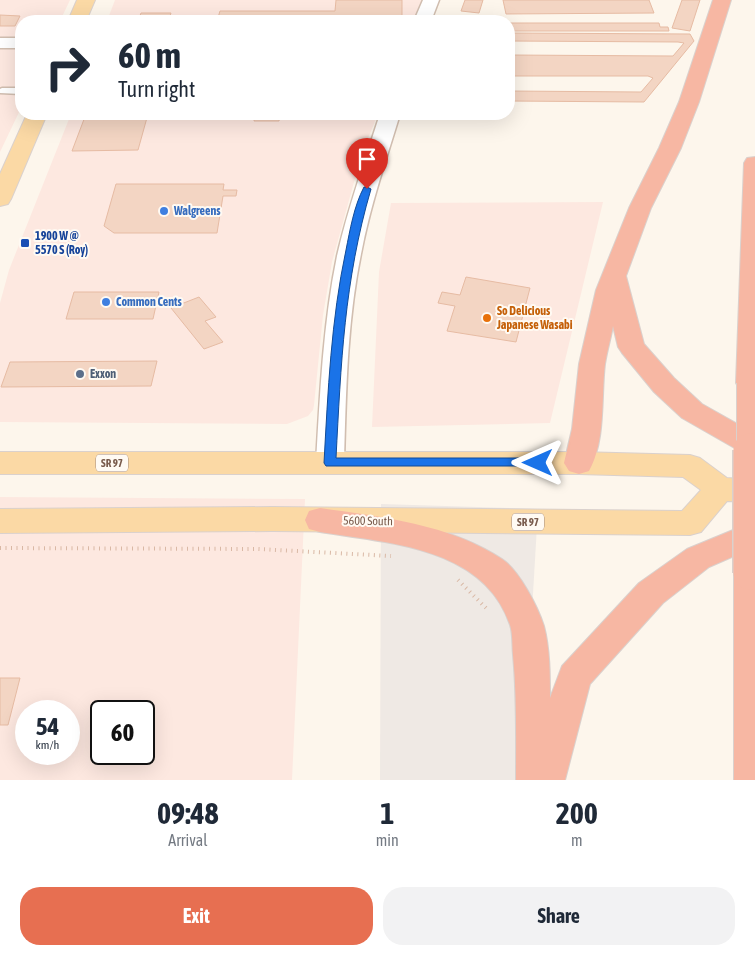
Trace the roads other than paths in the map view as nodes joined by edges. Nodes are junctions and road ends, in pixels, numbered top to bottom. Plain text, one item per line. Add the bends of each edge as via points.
1 (86, 0) edge
2 (431, 0) edge
3 (722, 0) edge
4 (80, 15) edge
5 (425, 15) edge
6 (0, 43) edge
7 (15, 43) edge
8 (2, 91) dead end
9 (15, 91) edge
10 (34, 120) edge
11 (388, 120) edge
12 (755, 163) edge
13 (0, 199) edge
14 (614, 274) junction
15 (755, 447) edge
16 (0, 463) edge
17 (330, 463) junction
18 (579, 463) junction
19 (720, 489) junction
20 (755, 491) edge
21 (320, 520) junction
22 (0, 521) edge
23 (755, 533) edge
24 (534, 780) edge
25 (546, 780) edge
26 (753, 780) edge

1 - 4 main road
2 - 5 street
3 - 14 highway via 689,102 640,208
6 - 7 street
8 - 9 lane
10 - 13 main road
11 - 17 street via 355,227 343,287
12 - 26 highway, bridge via 750,383
14 - 15 highway via 631,347 692,411
14 - 18 highway via 592,364 586,429
16 - 17 main road, SR 97
17 - 18 main road, SR 97
18 - 19 main road, SR 97 via 690,466
19 - 20 main road
19 - 21 main road, 5600 South / SR 97 via 690,524
21 - 22 main road, 5600 South / SR 97
21 - 24 highway via 403,533 453,548 492,569 510,590 526,626 530,654
23 - 25 highway via 698,558 652,593 574,677

